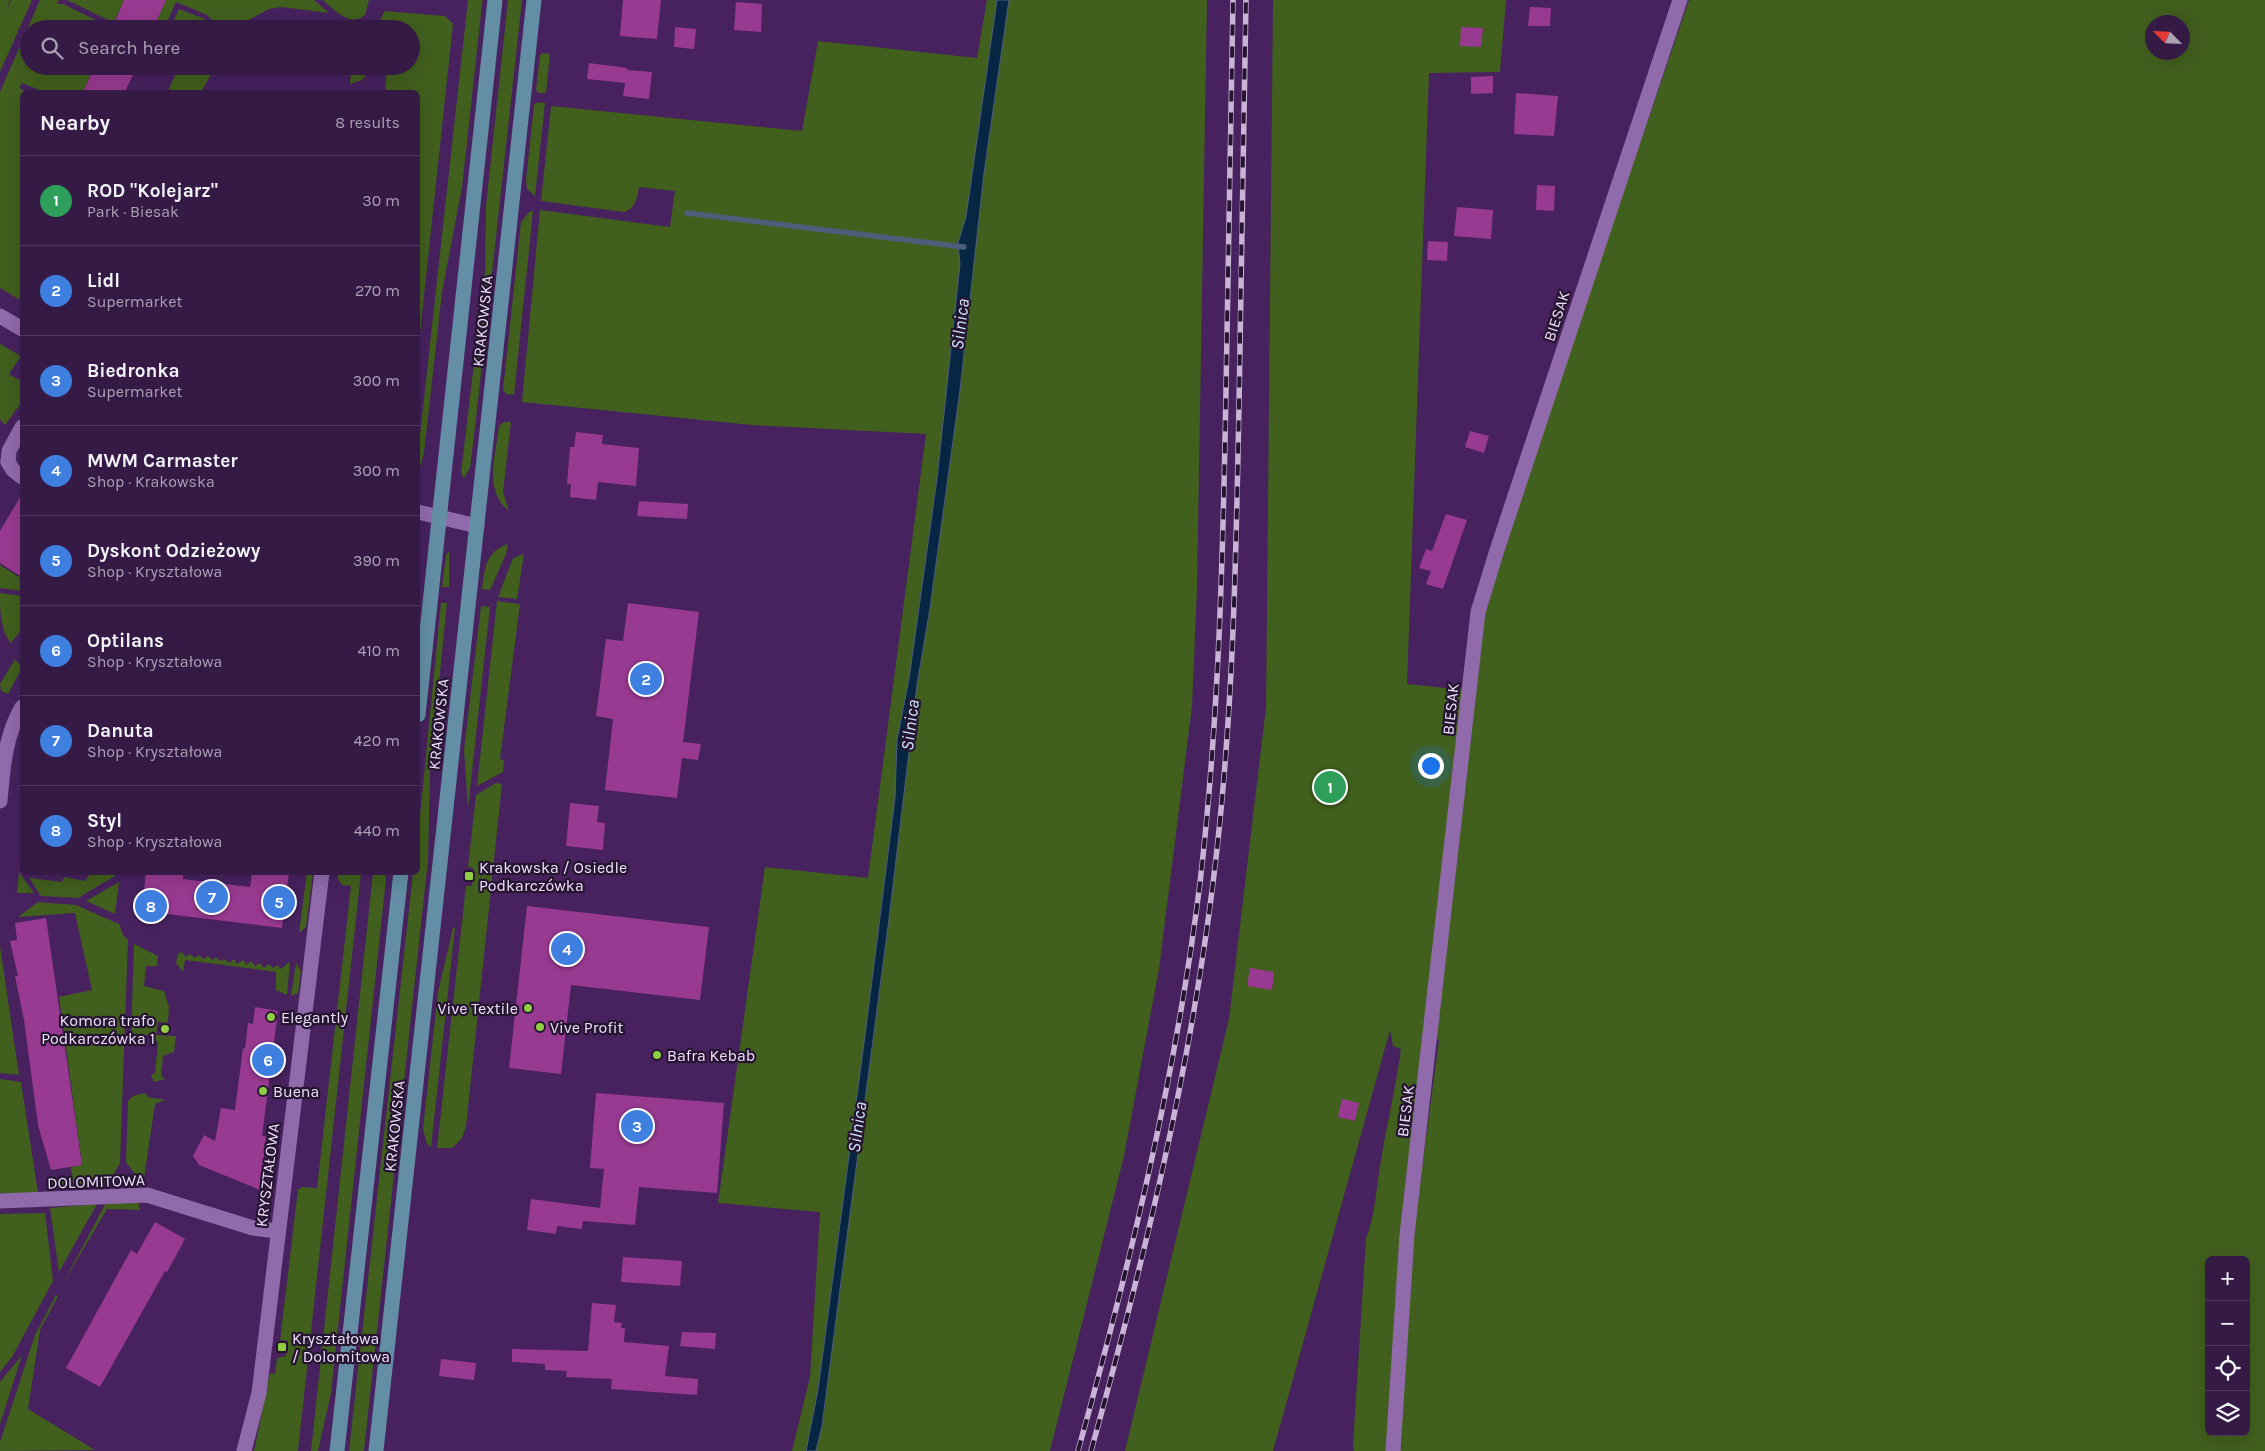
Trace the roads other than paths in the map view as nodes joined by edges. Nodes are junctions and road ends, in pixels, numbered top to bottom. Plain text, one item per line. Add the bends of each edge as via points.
1 (495, 0) edge
2 (534, 0) edge
3 (1680, 0) edge
4 (0, 316) edge
5 (20, 328) edge
6 (20, 431) edge
7 (4, 464) edge
8 (20, 475) edge
9 (420, 512) edge
10 (438, 516) junction
11 (477, 526) junction
12 (420, 695) edge
13 (20, 710) edge
14 (0, 801) edge
15 (322, 875) edge
16 (401, 875) edge
17 (0, 1201) edge
18 (277, 1231) junction
19 (244, 1451) edge
20 (337, 1451) edge
21 (376, 1451) edge
22 (1393, 1451) edge

1 - 10 main road, KRAKOWSKA
2 - 11 main road, KRAKOWSKA
3 - 22 street, BIESAK via 1478,612 1407,1235
4 - 5 street
6 - 7 street
7 - 8 street
9 - 10 street
10 - 11 street
10 - 12 main road, KRAKOWSKA
11 - 21 main road, KRAKOWSKA
13 - 14 street via 4,753
15 - 18 street, KRYSZTAŁOWA
16 - 20 main road, KRAKOWSKA
17 - 18 street, DOLOMITOWA via 147,1195 253,1228
18 - 19 street, KRYSZTAŁOWA via 259,1393

